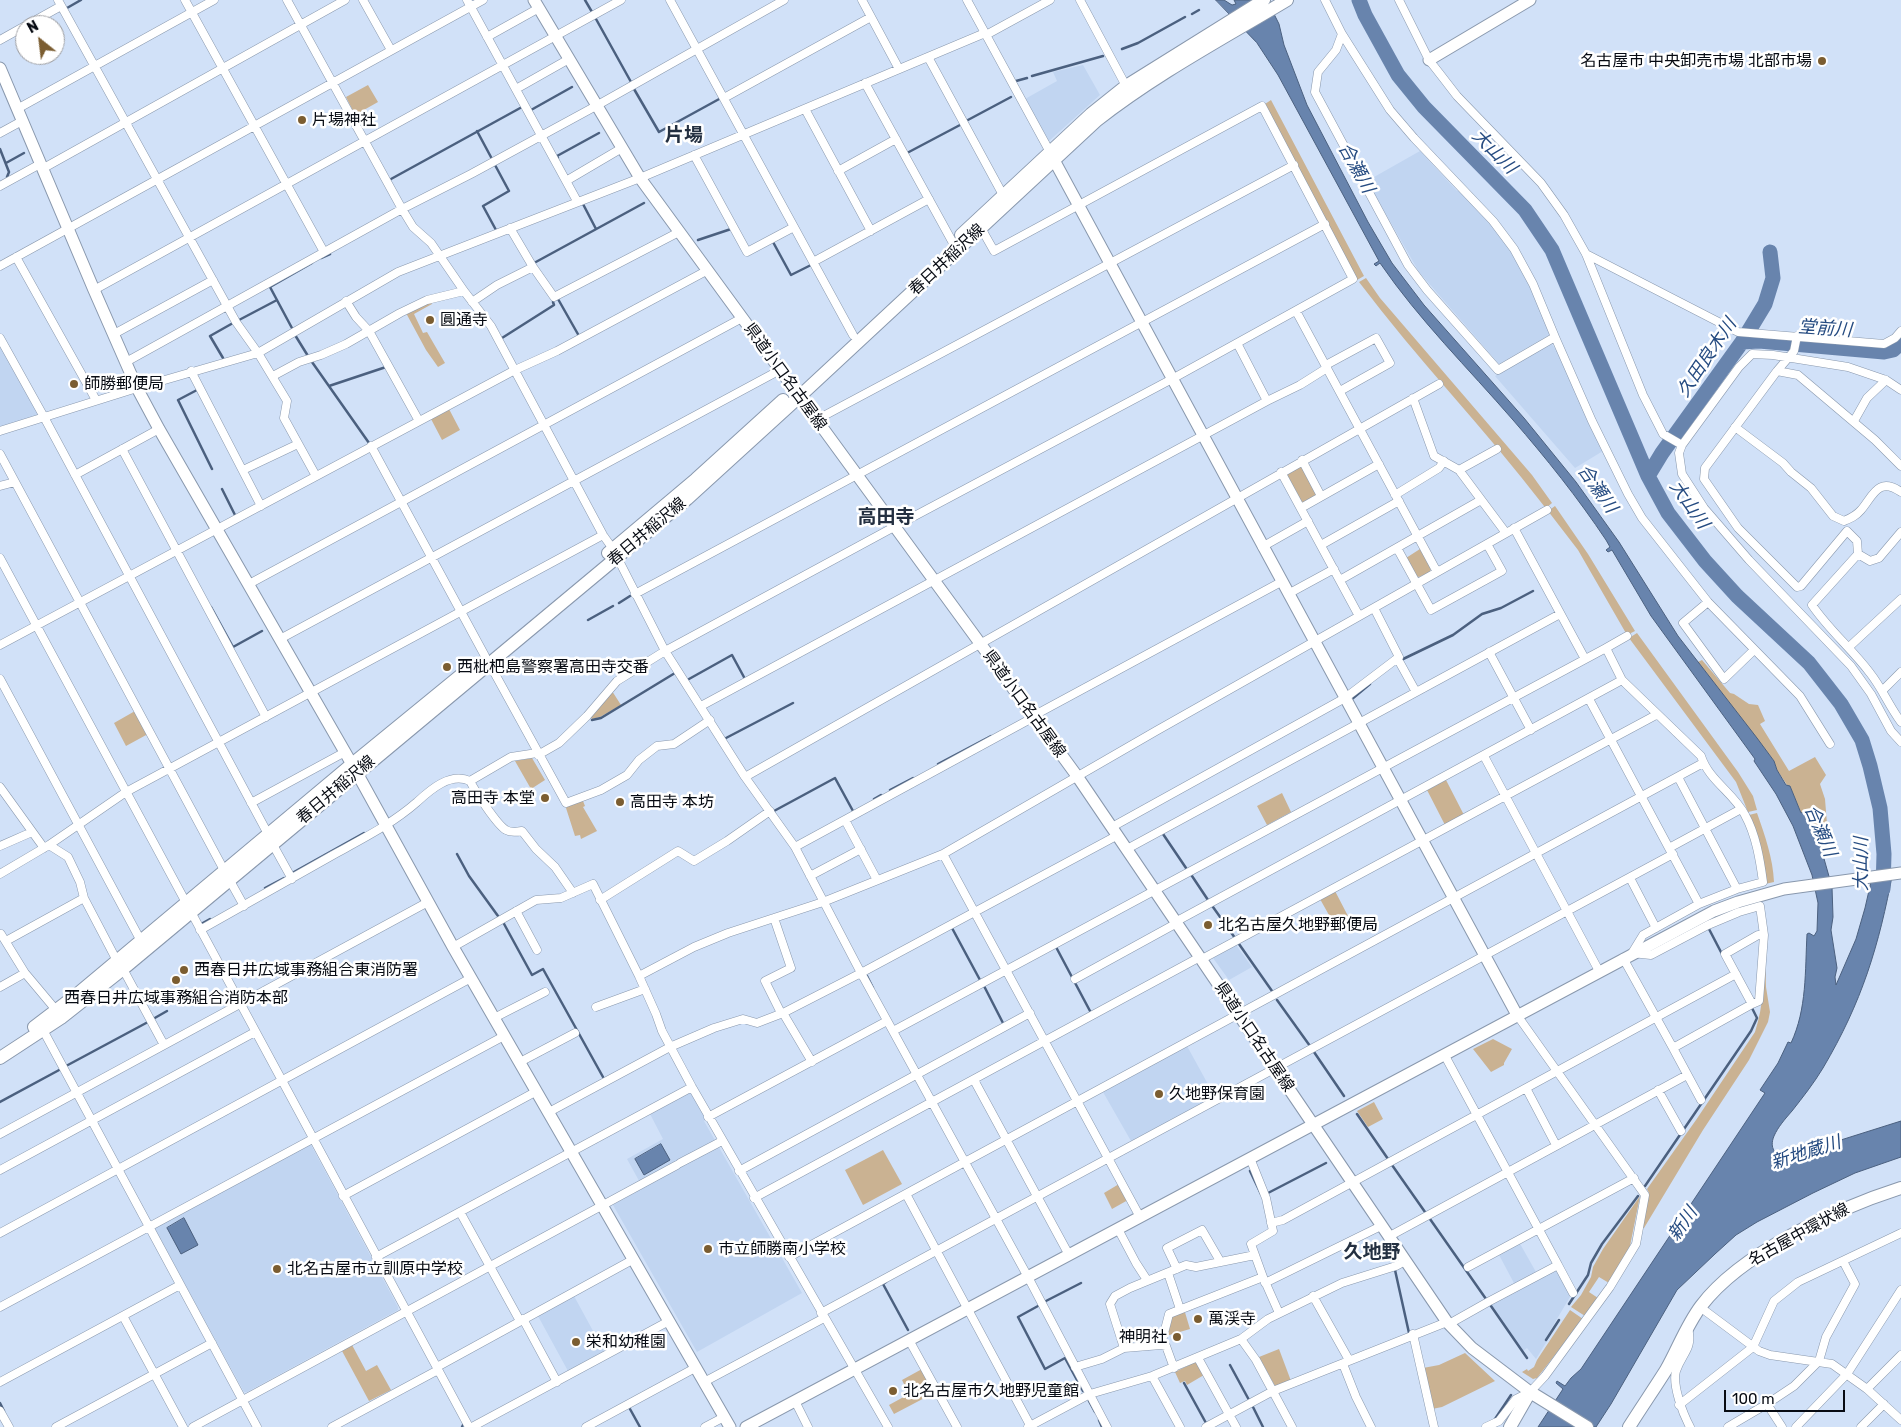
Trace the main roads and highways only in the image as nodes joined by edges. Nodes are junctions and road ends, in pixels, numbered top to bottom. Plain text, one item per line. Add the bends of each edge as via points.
1 (1264, 0) edge
2 (1287, 0) edge
3 (1228, 29) junction
4 (1052, 156) junction
5 (797, 393) junction
6 (188, 907) junction
7 (120, 965) junction
8 (0, 1048) edge
9 (0, 1058) edge
10 (1901, 1188) edge
11 (1510, 1427) edge
12 (1587, 1427) edge
13 (1629, 1427) edge

1 - 3 main road, 春日井稲沢線
2 - 3 main road, 春日井稲沢線
3 - 4 main road, 春日井稲沢線 via 1130,94
3 - 4 main road, 春日井稲沢線 via 1126,86 1091,114
4 - 5 main road, 春日井稲沢線 via 981,228
4 - 5 main road, 春日井稲沢線 via 1003,195 853,335
5 - 6 main road, 春日井稲沢線 via 687,499 614,554
6 - 7 main road, 春日井稲沢線
6 - 7 main road, 春日井稲沢線 via 141,941
7 - 8 main road, 春日井稲沢線
7 - 9 main road, 春日井稲沢線 via 43,1030
10 - 13 main road, 名古屋中環状線 via 1846,1208 1758,1255 1714,1291 1700,1307 1666,1370
11 - 12 main road via 1534,1394

